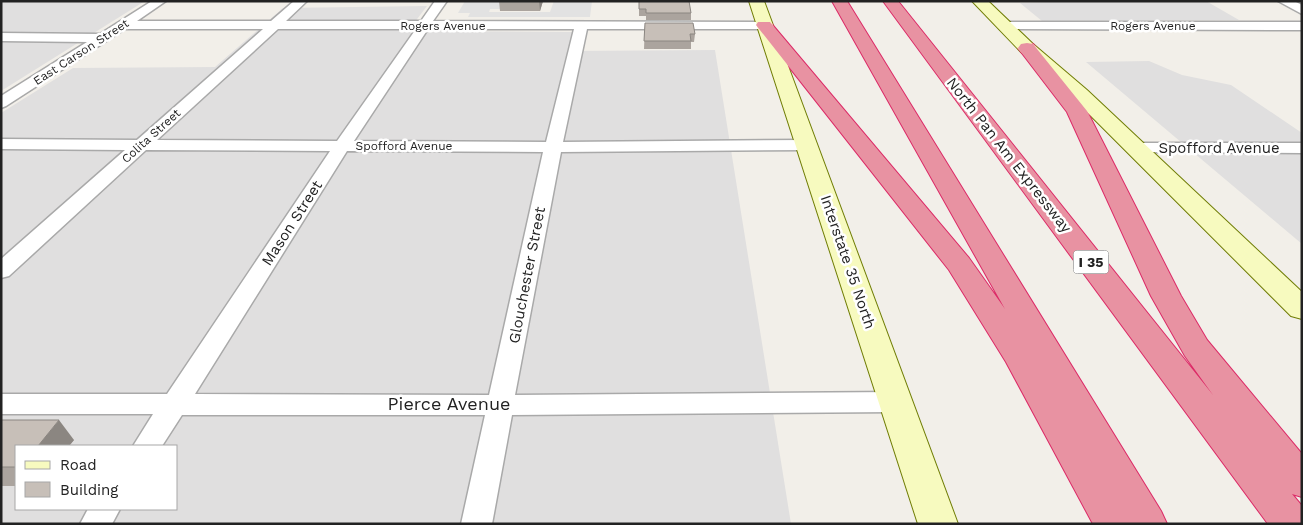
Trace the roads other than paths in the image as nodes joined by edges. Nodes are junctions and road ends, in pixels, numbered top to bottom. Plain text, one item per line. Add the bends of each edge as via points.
1 (160, 1) edge
2 (300, 1) edge
3 (441, 1) edge
4 (839, 1) edge
5 (890, 1) edge
6 (979, 1) edge
7 (1284, 1) edge
8 (1302, 10) edge
9 (760, 13) edge
10 (122, 26) junction
11 (273, 26) junction
12 (425, 26) junction
13 (580, 26) junction
14 (1004, 26) junction
15 (1302, 26) edge
16 (1, 37) edge
17 (103, 38) junction
18 (1027, 48) junction
19 (1, 103) edge
20 (1, 144) edge
21 (807, 145) junction
22 (140, 146) junction
23 (342, 146) junction
24 (553, 147) junction
25 (1136, 148) junction
26 (1302, 148) edge
27 (1, 271) edge
28 (1302, 309) edge
29 (896, 402) junction
30 (1, 404) edge
31 (175, 404) junction
32 (501, 404) junction
33 (148, 445) edge
34 (1302, 481) edge
35 (104, 510) edge
36 (95, 524) edge
37 (476, 524) edge
38 (938, 524) edge
39 (1114, 524) edge
40 (1147, 524) edge
41 (1292, 524) edge

1 - 10 street, East Carson Street
2 - 11 street, Colita Street
3 - 12 street, Mason Street
4 - 40 highway
5 - 41 highway, North Pan Am Expressway / I 35
6 - 14 main road
7 - 8 street
9 - 13 street, Rogers Avenue
9 - 21 main road, Interstate 35 North
9 - 39 highway via 982,296 1007,334
10 - 11 street, Rogers Avenue
10 - 17 street, East Carson Street
11 - 12 street, Rogers Avenue
11 - 22 street, Colita Street
12 - 13 street, Rogers Avenue
12 - 23 street, Mason Street
13 - 24 street, Glouchester Street
14 - 15 street, Rogers Avenue
14 - 18 main road
16 - 17 street
17 - 19 street, East Carson Street
18 - 25 main road
18 - 34 highway via 1077,112 1166,296 1196,348
20 - 22 street, Spofford Avenue
21 - 24 street, Spofford Avenue
21 - 29 main road, Interstate 35 North
22 - 23 street, Spofford Avenue
22 - 27 street, Colita Street
23 - 24 street, Spofford Avenue
23 - 31 street, Mason Street
24 - 32 street, Glouchester Street
25 - 26 street, Spofford Avenue
25 - 28 main road
29 - 32 street, Pierce Avenue
29 - 38 main road, Interstate 35 North
30 - 31 street, Pierce Avenue
31 - 32 street, Pierce Avenue
31 - 33 street, Mason Street
32 - 37 street, Glouchester Street
35 - 36 street

